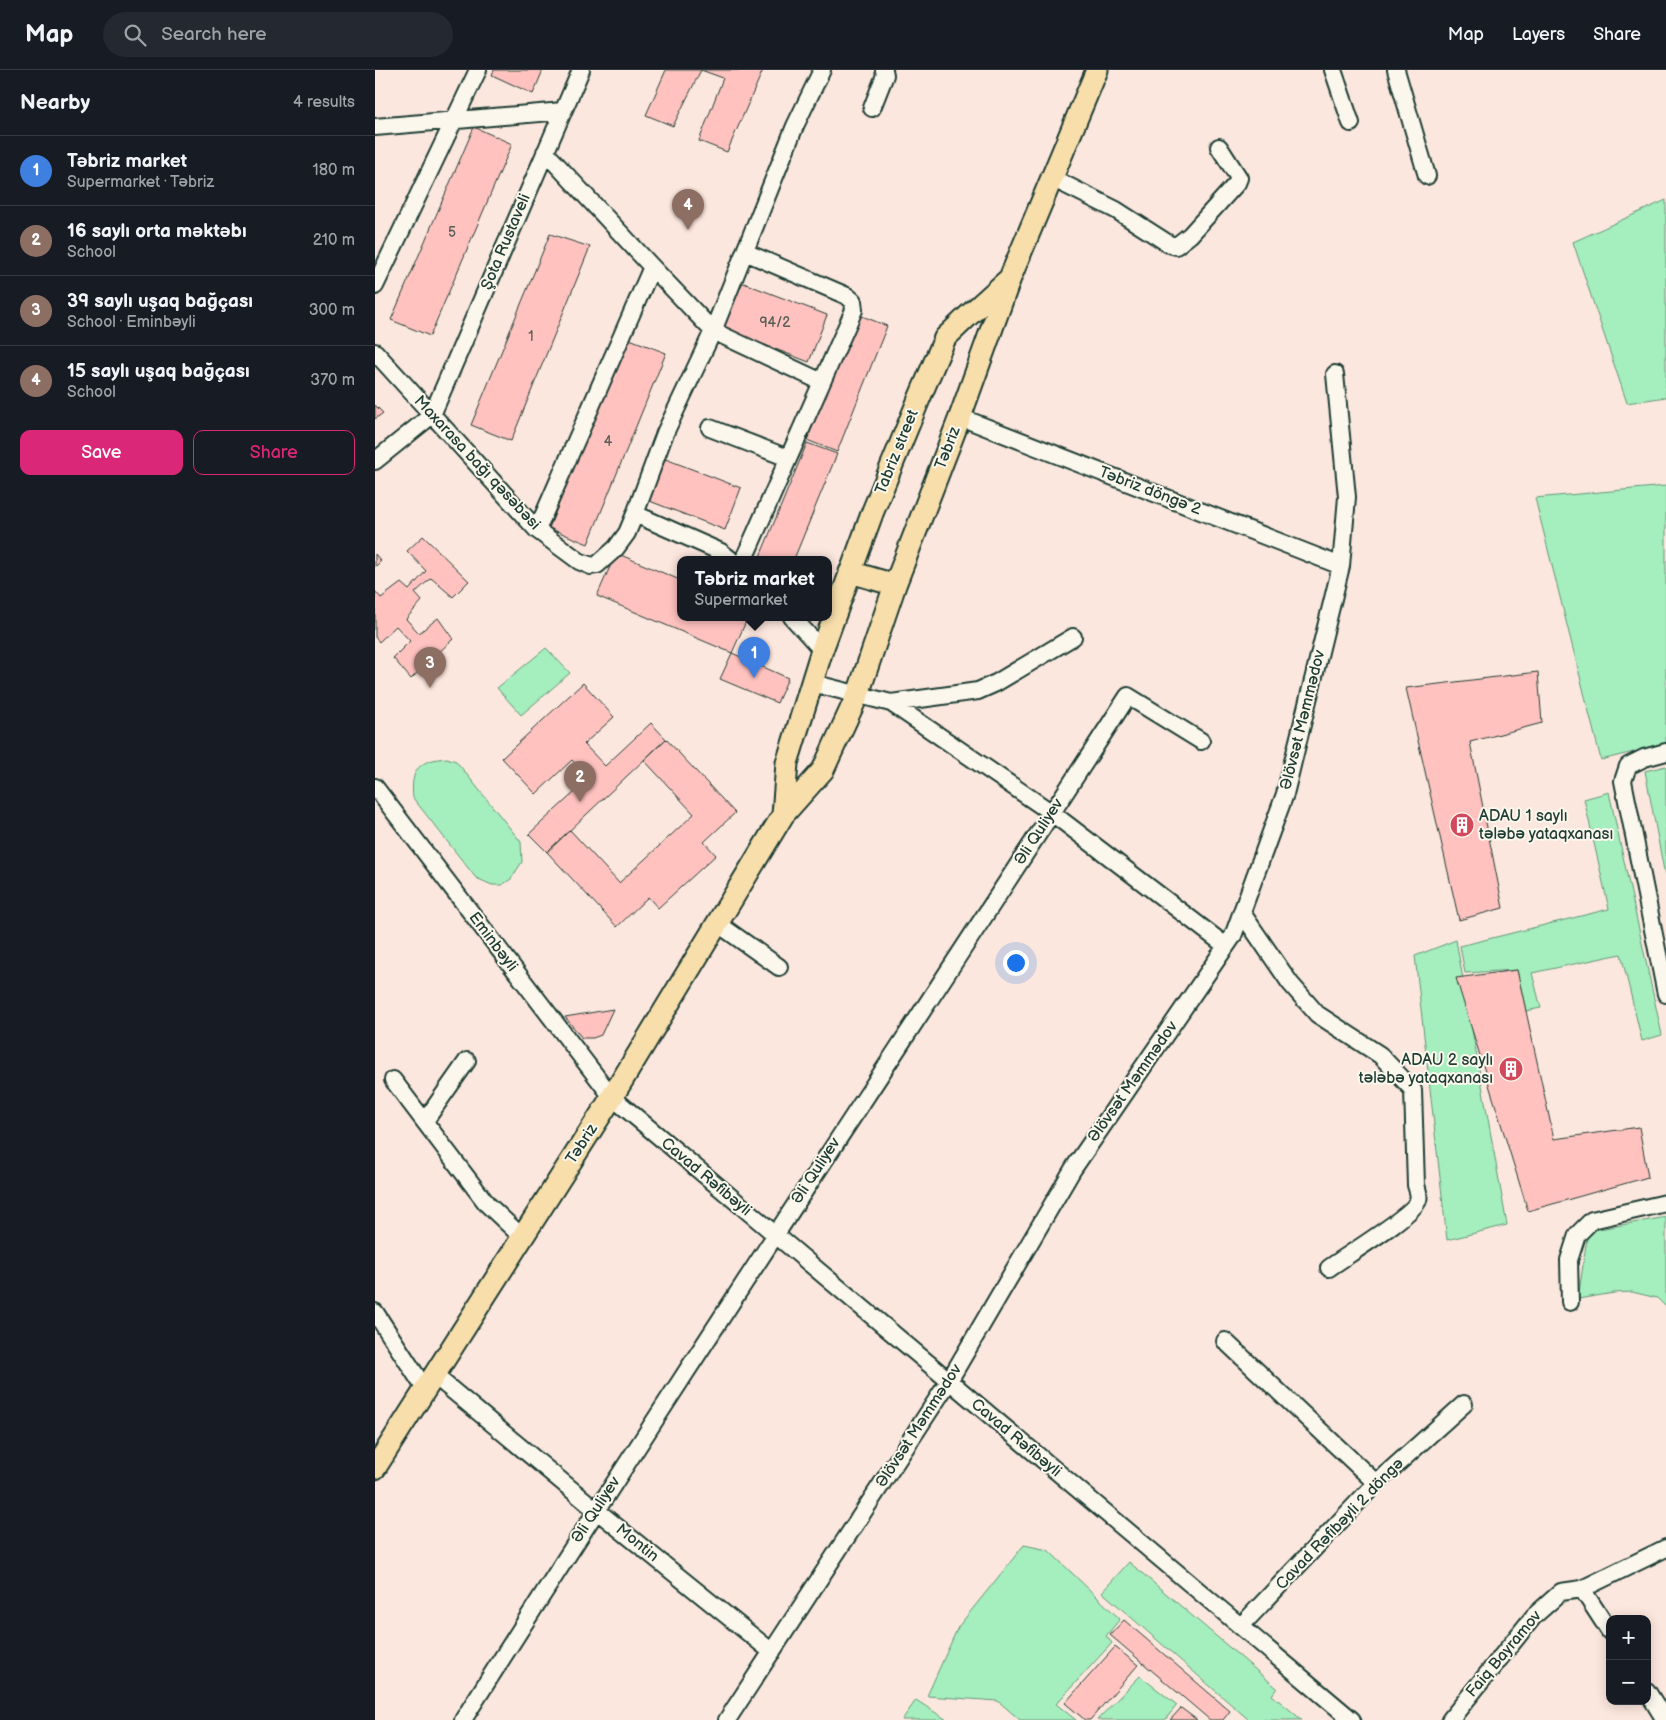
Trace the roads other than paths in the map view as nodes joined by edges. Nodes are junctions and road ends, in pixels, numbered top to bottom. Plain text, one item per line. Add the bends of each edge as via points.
1 (478, 70) edge
2 (581, 70) edge
3 (822, 70) edge
4 (884, 70) edge
5 (1097, 70) edge
6 (1333, 70) edge
7 (1396, 70) edge
8 (871, 108) dead end
9 (563, 111) junction
10 (455, 120) junction
11 (1351, 123) dead end
12 (375, 127) edge
13 (1219, 147) dead end
14 (545, 152) junction
15 (1427, 176) dead end
16 (1052, 178) junction
17 (745, 252) junction
18 (652, 267) junction
19 (1010, 278) junction
20 (375, 286) edge
21 (713, 331) junction
22 (375, 352) edge
23 (1335, 374) dead end
24 (822, 382) junction
25 (432, 415) junction
26 (960, 417) junction
27 (711, 428) dead end
28 (788, 458) junction
29 (375, 461) edge
30 (635, 514) junction
31 (537, 530) junction
32 (726, 556) edge
33 (745, 556) edge
34 (1341, 566) junction
35 (850, 572) junction
36 (895, 585) junction
37 (796, 621) edge
38 (1073, 637) dead end
39 (822, 650) junction
40 (812, 683) junction
41 (858, 694) junction
42 (891, 703) junction
43 (1201, 742) dead end
44 (1666, 752) edge
45 (375, 788) edge
46 (1052, 813) junction
47 (783, 815) junction
48 (1242, 913) junction
49 (717, 923) junction
50 (1226, 946) junction
51 (779, 967) dead end
52 (1666, 994) edge
53 (467, 1061) dead end
54 (393, 1080) dead end
55 (612, 1097) junction
56 (425, 1121) junction
57 (1666, 1204) edge
58 (775, 1234) junction
59 (522, 1237) junction
60 (1329, 1268) dead end
61 (1570, 1302) dead end
62 (375, 1312) edge
63 (1225, 1341) dead end
64 (949, 1381) junction
65 (430, 1382) junction
66 (1464, 1404) dead end
67 (375, 1468) edge
68 (1376, 1483) junction
69 (596, 1510) junction
70 (1666, 1548) edge
71 (1582, 1589) junction
72 (1241, 1626) junction
73 (1606, 1626) edge
74 (772, 1652) junction
75 (1651, 1697) edge
76 (463, 1720) edge
77 (727, 1720) edge
78 (1352, 1720) edge
79 (1450, 1720) edge
80 (1665, 1720) edge

1 - 10 street
2 - 9 street, Şota Rustaveli
3 - 17 street via 795,126
4 - 8 street via 885,75
5 - 16 main road, Təbriz
6 - 11 street
7 - 15 street
9 - 10 street
9 - 14 street, Şota Rustaveli
10 - 12 street
10 - 20 street
13 - 16 street via 1239,178 1237,183 1176,246 1116,210
14 - 18 street
14 - 25 street, Şota Rustaveli
16 - 19 main road, Təbriz
17 - 21 street
17 - 24 street via 853,301 854,310
18 - 21 street
18 - 31 street
19 - 26 main road, Təbriz
19 - 35 main road, Tabriz street via 945,338
21 - 24 street
21 - 30 street via 665,433
22 - 25 street, Maxarasa bağı qəsəbəsi
23 - 34 street, Əlövsət Məmmədov via 1347,497
24 - 28 street
25 - 29 street
25 - 31 street, Maxarasa bağı qəsəbəsi
26 - 34 street, Təbriz döngə 2
26 - 36 main road, Təbriz
27 - 28 street
28 - 33 street
30 - 31 street, Maxarasa bağı qəsəbəsi via 616,548 597,565 591,566
30 - 32 street
34 - 48 street, Əlövsət Məmmədov via 1285,794
35 - 36 main road
35 - 39 main road, Tabriz street
36 - 41 main road, Təbriz
37 - 39 street
38 - 42 street via 978,691
39 - 40 main road, Təbriz
40 - 41 street
40 - 47 main road, Təbriz via 787,763
41 - 42 street
41 - 47 main road, Təbriz via 823,770
42 - 46 street
43 - 46 street, Əli Quliyev via 1128,696
44 - 52 street via 1628,766 1623,781
45 - 55 street, Eminbəyli
46 - 50 street
46 - 58 street, Əli Quliyev
47 - 49 main road, Təbriz
48 - 50 street, Əlövsət Məmmədov
48 - 60 street via 1290,983 1317,1014 1380,1054 1413,1090 1417,1204 1403,1218
49 - 51 street
49 - 55 main road, Təbriz
50 - 64 street, Əlövsət Məmmədov via 1073,1169
53 - 56 street
54 - 56 street
55 - 58 street, Cavad Rəfibəyli
55 - 59 main road, Təbriz
56 - 59 street via 487,1204
57 - 61 street via 1592,1220 1577,1236 1569,1260
58 - 64 street, Cavad Rəfibəyli
58 - 69 street, Əli Quliyev
59 - 65 main road, Təbriz
62 - 65 street, Montin
63 - 68 street
64 - 72 street, Cavad Rəfibəyli
64 - 74 street, Əlövsət Məmmədov
65 - 67 main road, Təbriz
65 - 69 street, Montin
66 - 68 street, Cavad Rəfibəyli 2 döngə
68 - 72 street, Cavad Rəfibəyli 2 döngə
69 - 74 street, Montin
69 - 76 street, Əli Quliyev
70 - 71 street
71 - 73 street
71 - 79 street, Faiq Bayramov via 1561,1592 1533,1616
72 - 78 street, Cavad Rəfibəyli
74 - 77 street, Əlövsət Məmmədov
75 - 80 street

